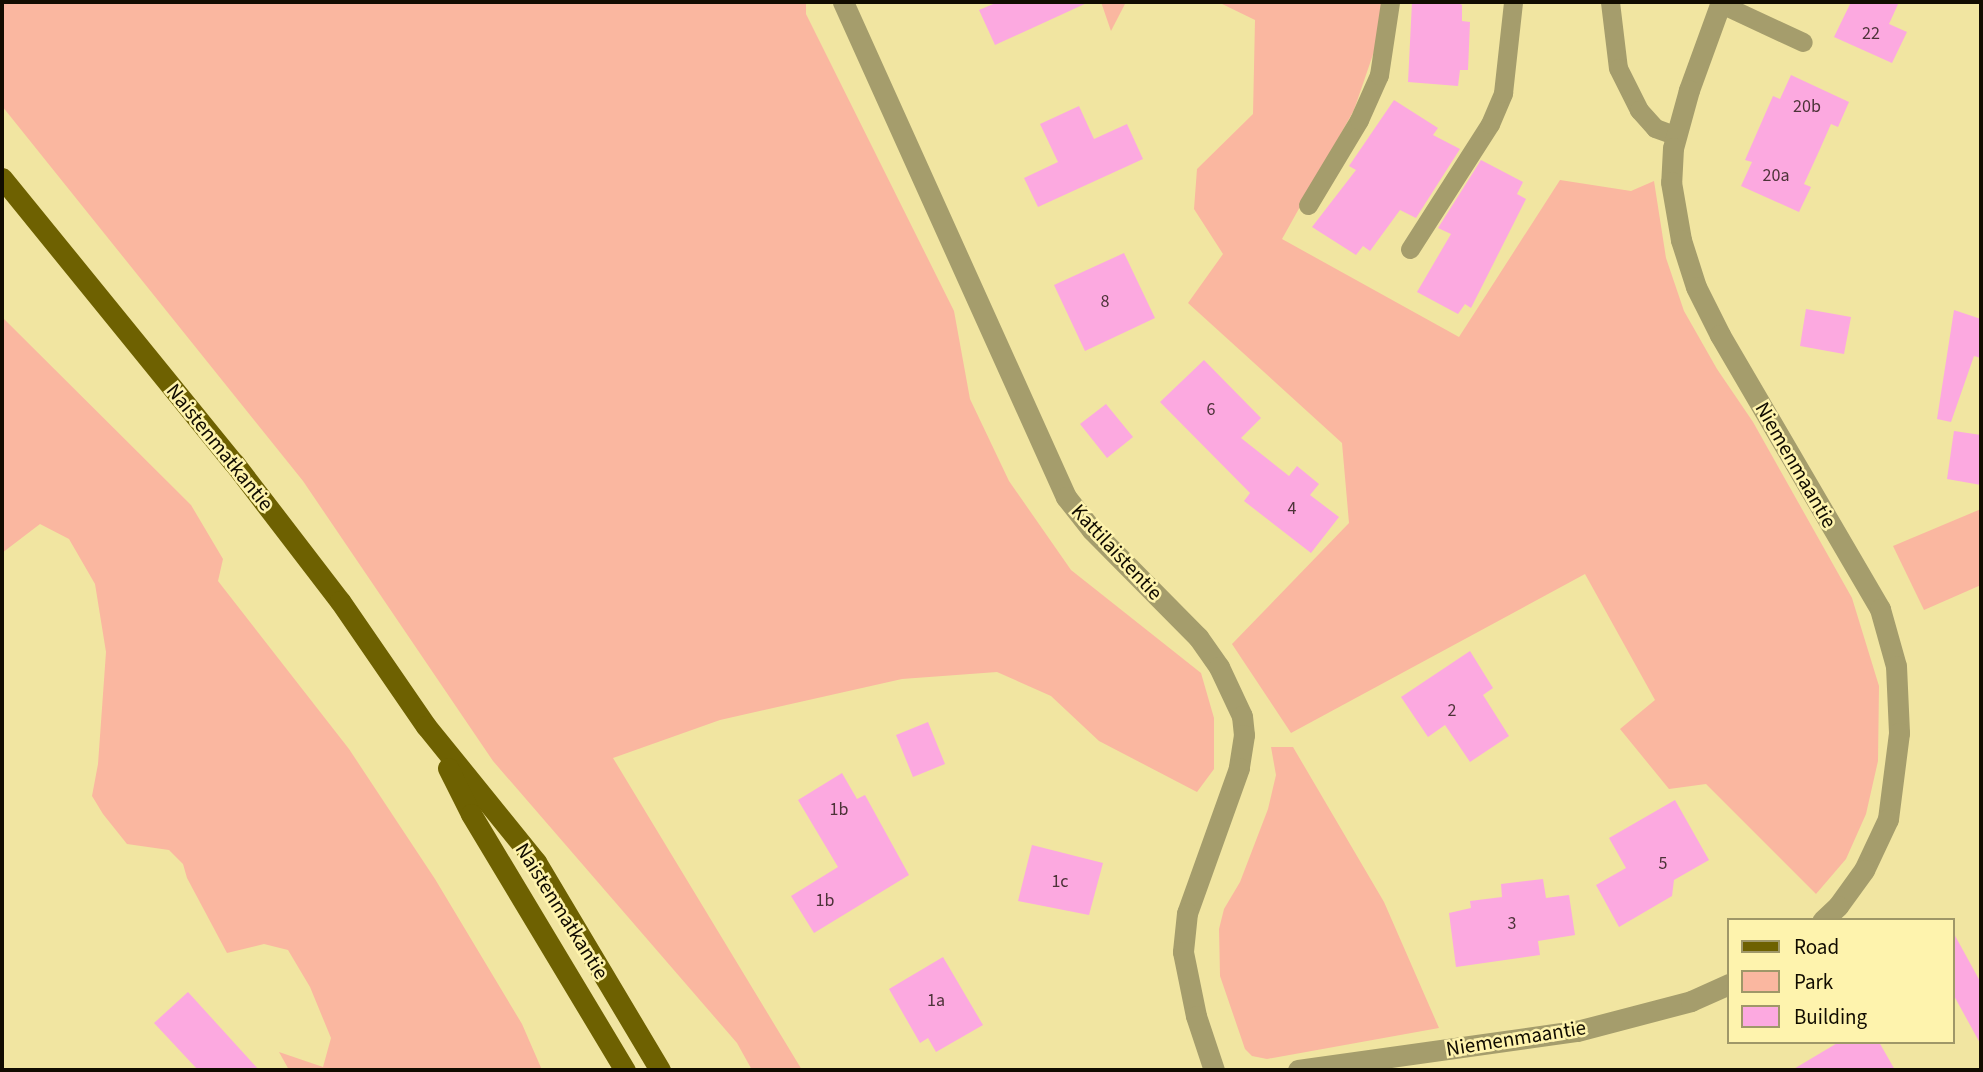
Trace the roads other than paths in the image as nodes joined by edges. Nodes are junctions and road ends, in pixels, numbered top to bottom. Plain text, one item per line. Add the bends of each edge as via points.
1 (843, 2) edge
2 (1390, 2) edge
3 (1513, 2) edge
4 (1610, 2) edge
5 (1721, 3) edge
6 (1803, 42) dead end
7 (1677, 136) junction
8 (2, 178) edge
9 (1308, 205) dead end
10 (1410, 249) dead end
11 (426, 726) junction
12 (1825, 918) edge
13 (1728, 984) edge
14 (625, 1070) edge
15 (660, 1070) edge
16 (1214, 1070) edge
17 (1298, 1070) edge

1 - 16 street, Kattilaistentie via 1066,497 1092,530 1198,637 1220,667 1242,716 1239,768 1187,913 1183,952 1196,1016
2 - 9 lane via 1379,75 1359,120
3 - 10 lane via 1503,93 1490,124
4 - 7 lane via 1618,68 1639,110 1655,128
5 - 6 lane
5 - 7 street, Niemenmaantie
7 - 12 street, Niemenmaantie via 1672,193 1696,287 1880,609 1896,666 1899,733 1888,819 1864,870
8 - 11 main road, Naistenmatkantie via 234,463 340,601
11 - 14 main road, Naistenmatkantie via 471,814
11 - 15 main road, Naistenmatkantie via 536,862
13 - 17 street, Niemenmaantie via 1691,1001 1577,1031

